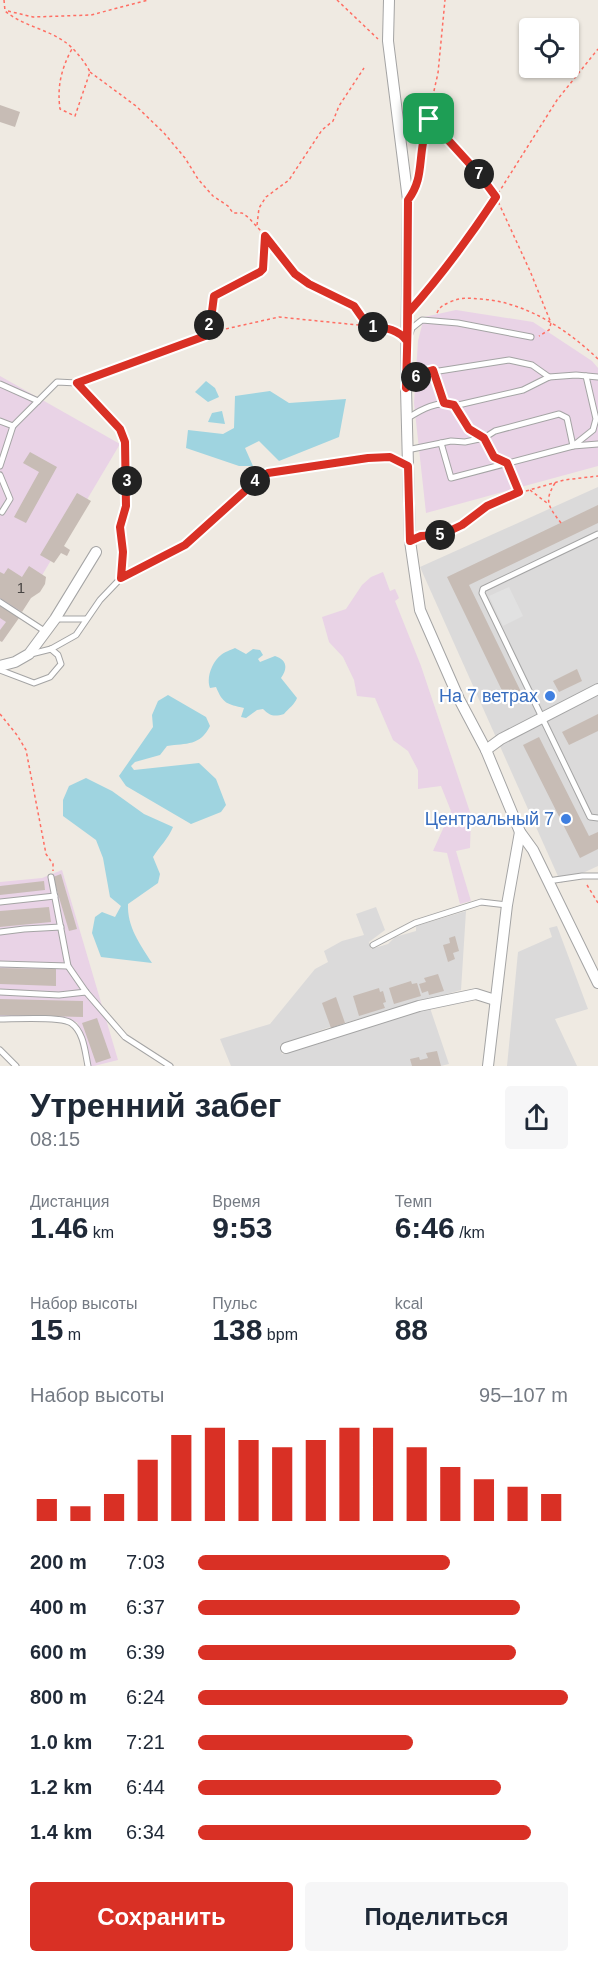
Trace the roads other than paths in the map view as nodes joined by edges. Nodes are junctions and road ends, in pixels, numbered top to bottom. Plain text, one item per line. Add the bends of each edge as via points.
1 (389, 0) edge
2 (531, 337) road end
3 (407, 341) junction
4 (433, 370) junction
5 (586, 376) junction
6 (549, 377) junction
7 (598, 377) edge
8 (0, 384) edge
9 (406, 388) junction
10 (38, 401) junction
11 (444, 403) junction
12 (454, 405) junction
13 (407, 418) junction
14 (0, 421) edge
15 (13, 426) junction
16 (484, 438) junction
17 (0, 442) edge
18 (441, 443) junction
19 (7, 444) junction
20 (598, 444) edge
21 (573, 446) junction
22 (407, 450) junction
23 (507, 463) junction
24 (0, 466) edge
25 (0, 475) edge
26 (519, 492) road end
27 (2, 512) dead end
28 (598, 534) edge
29 (569, 537) dead end
30 (573, 546) junction
31 (96, 552) dead end
32 (0, 602) edge
33 (55, 619) junction
34 (86, 619) junction
35 (46, 632) junction
36 (51, 649) junction
37 (29, 654) junction
38 (0, 668) edge
39 (598, 689) edge
40 (542, 717) junction
41 (486, 750) junction
42 (598, 818) edge
43 (520, 832) junction
44 (598, 876) edge
45 (51, 877) road end
46 (548, 881) junction
47 (55, 896) junction
48 (0, 902) edge
49 (507, 904) junction
50 (61, 927) junction
51 (0, 932) edge
52 (373, 945) dead end
53 (0, 964) edge
54 (69, 966) junction
55 (598, 983) edge
56 (0, 992) edge
57 (86, 992) junction
58 (495, 1000) junction
59 (0, 1019) edge
60 (286, 1048) dead end
61 (0, 1050) edge
62 (15, 1066) edge
63 (88, 1066) edge
64 (170, 1066) edge
65 (488, 1066) edge

1 - 3 street via 388,41 408,200
2 - 3 lane via 422,320 412,328
3 - 9 street
4 - 6 lane via 509,360 532,365
4 - 9 lane via 420,374
4 - 11 lane
5 - 6 lane
5 - 7 lane
5 - 21 lane via 596,419 593,430
6 - 12 lane via 523,390
8 - 10 lane
9 - 13 street
10 - 15 lane
10 - 34 lane via 57,382 77,383 120,429 125,442 121,578
11 - 12 lane
11 - 13 lane
12 - 16 lane via 469,429
13 - 22 street
14 - 15 lane
15 - 19 lane
16 - 18 lane
16 - 21 lane via 495,431 559,414 567,418
16 - 23 lane via 494,457
17 - 19 lane
18 - 22 lane
18 - 23 lane via 451,478
19 - 24 lane
20 - 21 lane
21 - 23 lane
22 - 41 street via 410,541 420,610
23 - 26 lane
25 - 27 lane via 10,499
28 - 30 lane
29 - 30 lane
30 - 40 lane via 482,592
31 - 33 street
32 - 35 lane
33 - 34 lane
33 - 35 street
34 - 36 lane via 76,635
35 - 37 street
36 - 37 lane
36 - 38 lane via 61,664 51,677 34,683
37 - 38 street
39 - 40 street
40 - 41 street
40 - 42 lane via 590,817
41 - 43 street
43 - 46 street
43 - 49 street
44 - 46 lane
45 - 47 lane
46 - 55 street
47 - 48 lane
47 - 50 lane
49 - 52 lane via 481,902 415,923
49 - 58 street
50 - 51 lane
50 - 54 lane
53 - 54 lane
54 - 57 lane
56 - 57 lane
57 - 64 lane via 125,1037
58 - 60 street via 476,994 419,1006
58 - 65 street
59 - 63 lane via 70,1023 84,1044
61 - 62 lane

